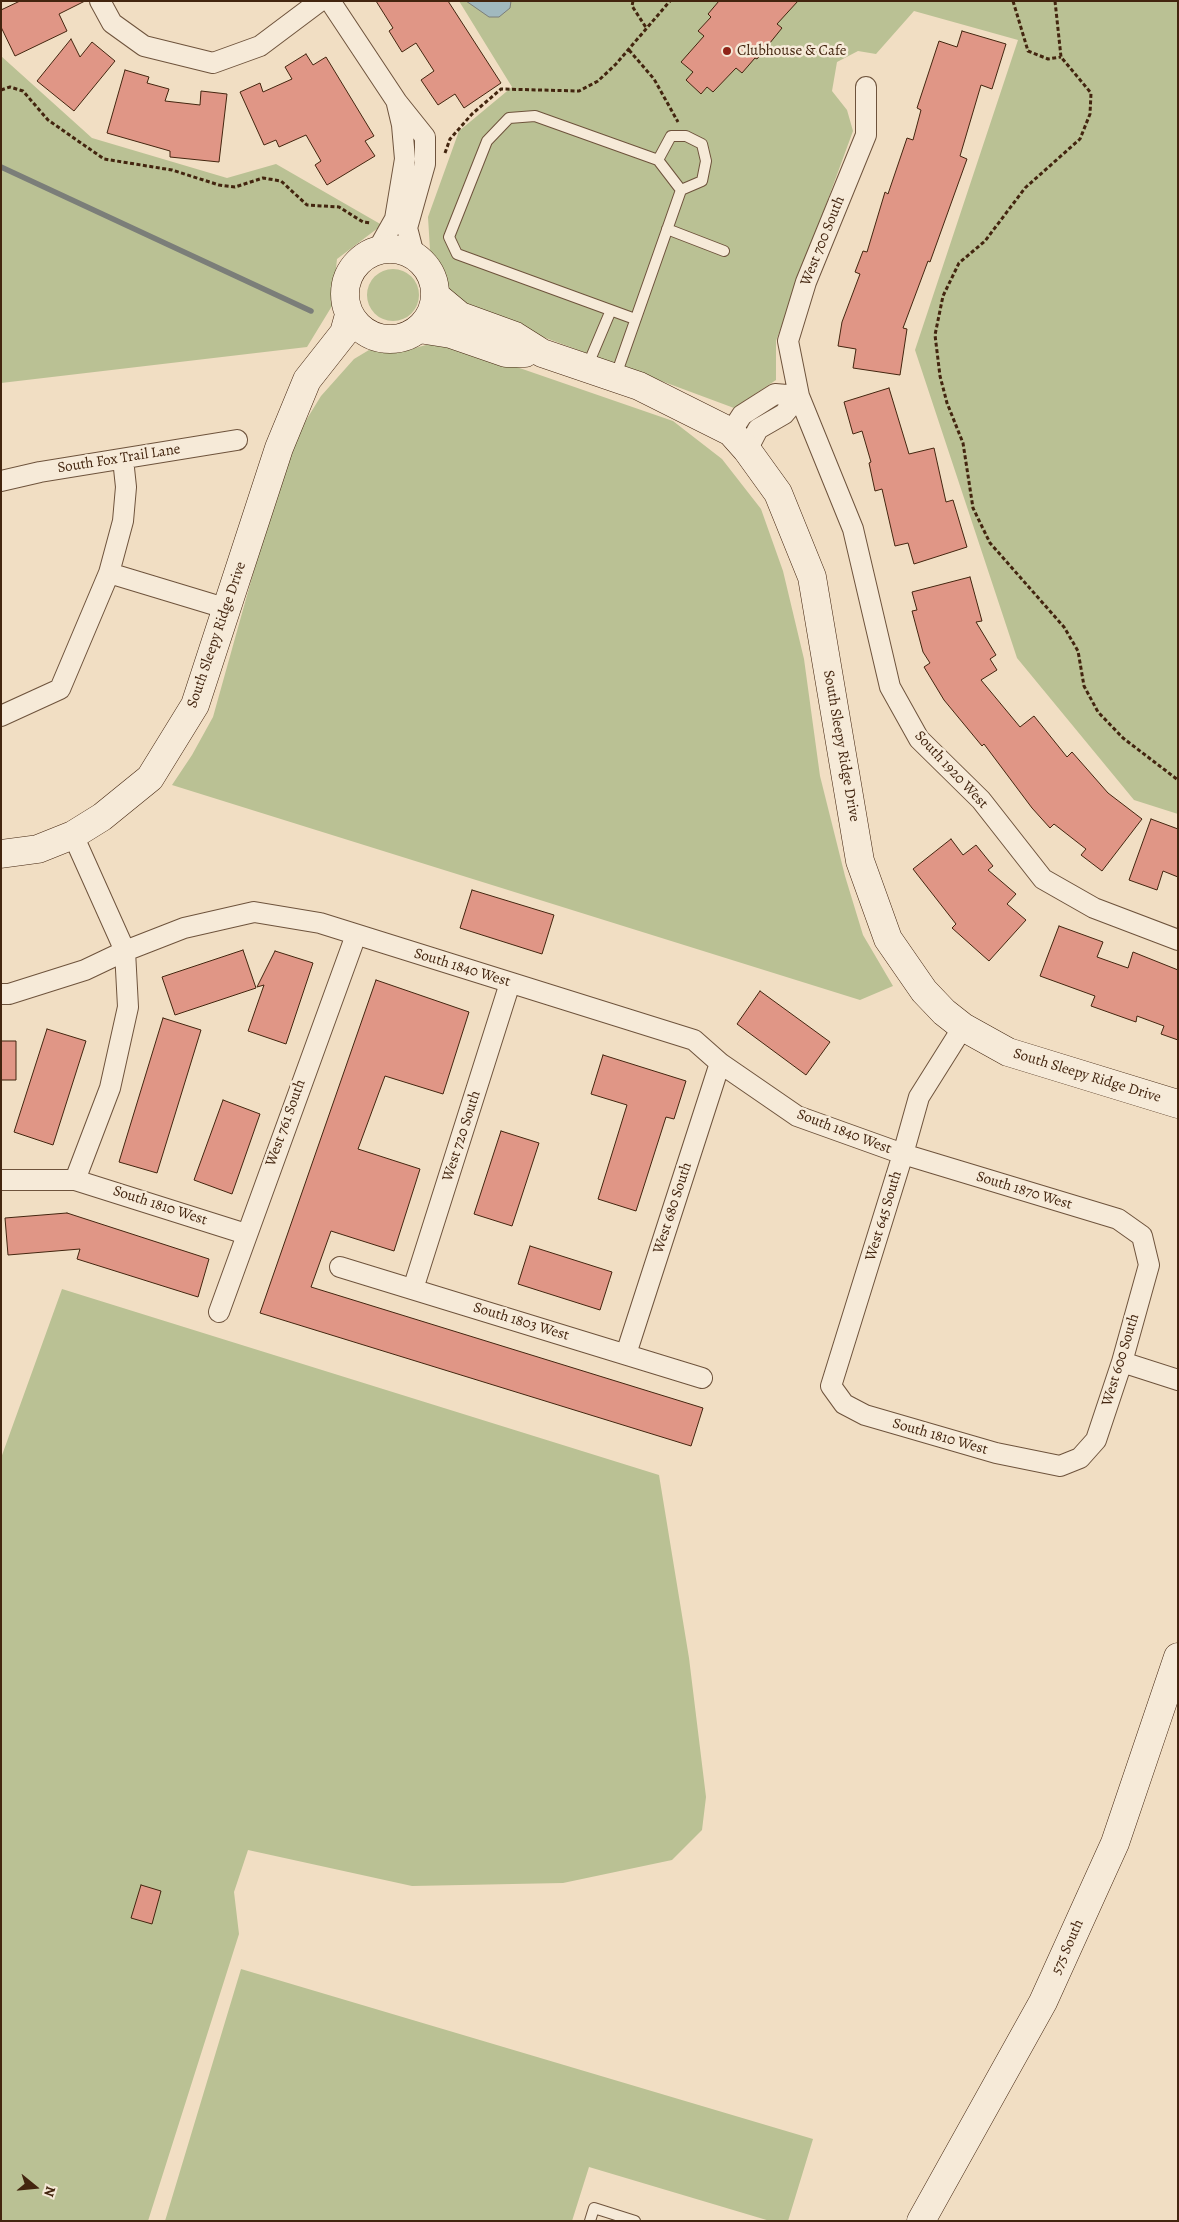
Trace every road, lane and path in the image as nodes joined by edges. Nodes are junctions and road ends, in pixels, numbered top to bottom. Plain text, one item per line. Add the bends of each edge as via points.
1 (100, 1) edge
2 (320, 1) edge
3 (330, 1) edge
4 (633, 1) edge
5 (670, 1) edge
6 (1013, 1) edge
7 (1056, 1) edge
8 (647, 29) junction
9 (629, 50) junction
10 (1060, 57) junction
11 (866, 87) dead end
12 (1, 90) edge
13 (397, 102) junction
14 (686, 136) junction
15 (444, 156) dead end
16 (658, 160) junction
17 (681, 190) junction
18 (393, 226) junction
19 (667, 229) junction
20 (377, 251) junction
21 (724, 251) dead end
22 (414, 255) junction
23 (436, 296) junction
24 (612, 310) junction
25 (349, 315) junction
26 (635, 318) junction
27 (419, 329) junction
28 (372, 336) junction
29 (542, 353) junction
30 (587, 367) junction
31 (614, 378) junction
32 (799, 396) junction
33 (296, 408) junction
34 (744, 432) junction
35 (238, 440) dead end
36 (123, 458) junction
37 (1, 480) edge
38 (109, 573) junction
39 (228, 609) junction
40 (1, 716) edge
41 (1178, 780) edge
42 (74, 834) junction
43 (1, 854) edge
44 (356, 935) junction
45 (1178, 940) edge
46 (125, 951) junction
47 (510, 983) junction
48 (1, 994) edge
49 (963, 1027) junction
50 (720, 1063) junction
51 (1178, 1104) edge
52 (903, 1154) junction
53 (1, 1180) edge
54 (75, 1180) junction
55 (246, 1234) junction
56 (1142, 1236) joint
57 (340, 1267) dead end
58 (414, 1290) junction
59 (219, 1312) dead end
60 (626, 1354) junction
61 (1122, 1362) junction
62 (702, 1378) dead end
63 (1178, 1380) edge
64 (831, 1386) joint
65 (1060, 1466) joint
66 (1178, 1657) edge
67 (590, 2221) edge
68 (635, 2221) edge
69 (922, 2221) edge

1 - 2 street via 112,23 144,46 214,63 260,46
3 - 13 street
4 - 8 path via 632,6
5 - 8 path
6 - 10 path via 1028,51 1048,59
7 - 10 path
8 - 9 path
9 - 14 path via 654,79
9 - 15 path via 598,81 578,91 501,89 450,139
10 - 41 path via 1091,93 1090,114 1080,139 1025,188 985,241 959,263 943,296 936,335 940,376 963,444 973,508 990,543 1064,627 1078,651 1084,686 1098,712 1123,738
11 - 32 street, West 700 South via 866,135 806,282 788,341
12 - 18 path via 10,87 23,91 48,120 104,159 172,170 234,187 263,178 281,181 307,205 340,207 363,222
13 - 18 street via 405,160
13 - 22 street via 425,137 425,164 407,228
14 - 16 lane via 670,136
14 - 17 lane via 702,144 706,161 702,181
16 - 17 lane
16 - 24 lane via 535,116 509,118 487,140 449,237 457,254
17 - 19 lane
18 - 20 street
19 - 21 lane
19 - 26 lane
20 - 22 street via 388,248
20 - 25 street via 359,260 349,273 344,300
22 - 23 street via 426,266
23 - 27 street via 432,311
23 - 29 street, South Sleepy Ridge Drive via 460,316 515,336
24 - 26 lane
24 - 30 lane
25 - 28 street via 356,326
25 - 33 street, South Sleepy Ridge Drive via 344,333 306,380
26 - 31 lane
27 - 28 street via 406,337 390,340
27 - 29 street, South Sleepy Ridge Drive via 451,334 506,353
28 - 33 street, South Sleepy Ridge Drive via 349,351
29 - 30 street, South Sleepy Ridge Drive
30 - 31 street, South Sleepy Ridge Drive
31 - 34 street, South Sleepy Ridge Drive
32 - 34 street via 775,394
32 - 45 street, South 1920 West via 853,529 890,687 919,739 981,800 1043,879 1094,908
33 - 39 street, South Sleepy Ridge Drive via 279,448
34 - 49 street, South Sleepy Ridge Drive via 778,493 812,577 860,862 888,939 924,991
35 - 36 street, South Fox Trail Lane
36 - 37 street, South Fox Trail Lane
36 - 38 street via 126,487 123,521
38 - 39 street
38 - 40 street via 60,688
39 - 42 street, South Sleepy Ridge Drive via 195,705 150,778 102,817
42 - 43 street, South Sleepy Ridge Drive via 38,848
42 - 46 street
44 - 46 street, South 1840 West via 320,924 254,912 184,928
44 - 47 street, South 1840 West
44 - 55 street, West 761 South
46 - 48 street, South 1840 West via 85,970
46 - 54 street via 128,1008 112,1079
47 - 50 street, South 1840 West via 694,1040
47 - 58 street, West 720 South
49 - 51 street, South Sleepy Ridge Drive via 1008,1052
49 - 52 street, West 645 South via 919,1097
50 - 52 street, South 1840 West via 797,1116
50 - 60 street, West 680 South
52 - 56 street, South 1870 West via 1118,1220
52 - 64 street, West 645 South
53 - 54 street, South 1810 West
54 - 55 street, South 1810 West
55 - 59 street, West 761 South
56 - 61 street, West 600 South via 1150,1265
57 - 58 street, South 1803 West
58 - 60 street, South 1803 West
60 - 62 street, South 1803 West
61 - 63 street
61 - 65 street, West 600 South via 1096,1440 1080,1458
64 - 65 street, South 1810 West via 844,1404 865,1415 996,1453
66 - 69 street, 575 South via 1114,1843 1043,2002
67 - 68 lane via 594,2208

